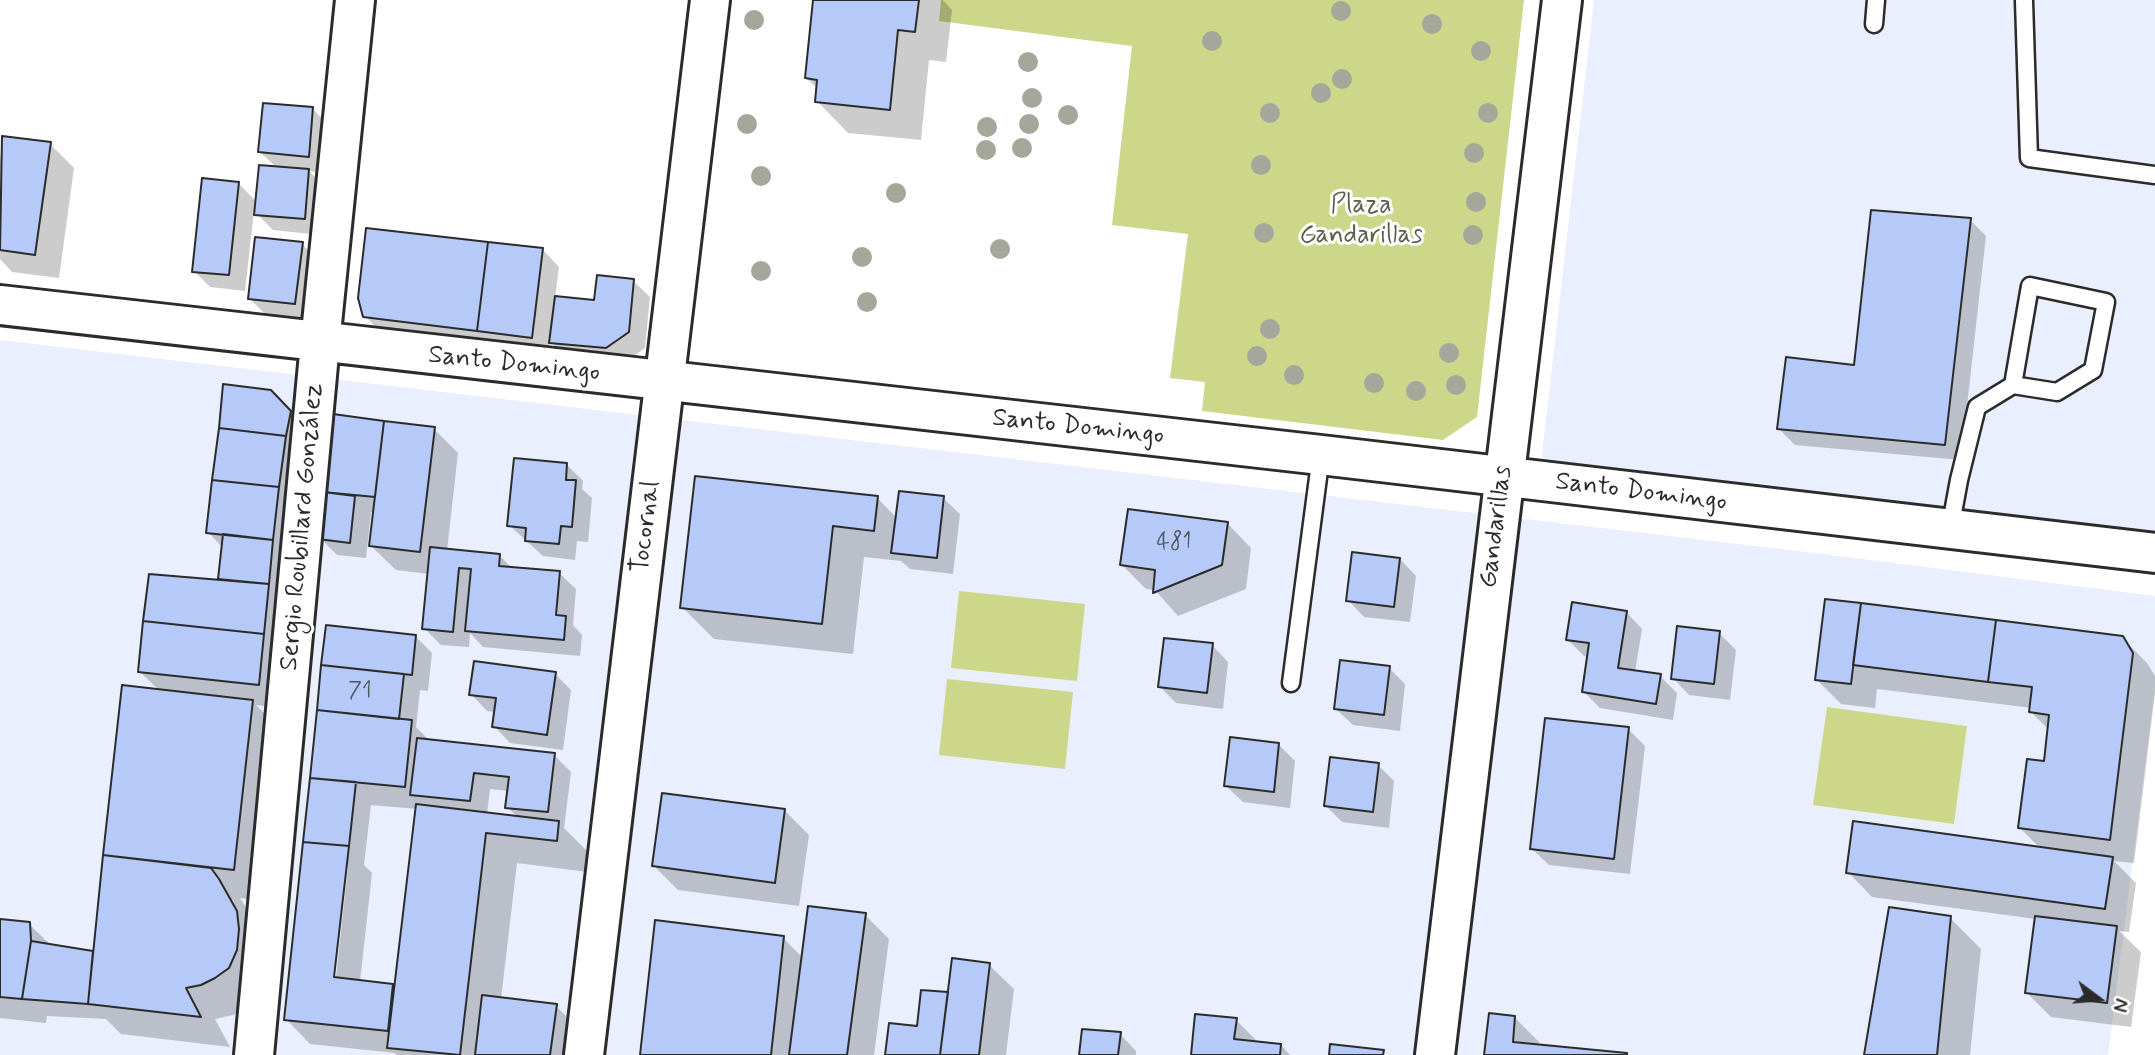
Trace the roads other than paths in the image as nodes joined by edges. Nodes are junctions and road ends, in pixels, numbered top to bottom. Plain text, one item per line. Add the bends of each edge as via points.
1 (355, 0) edge
2 (710, 0) edge
3 (1562, 0) edge
4 (1876, 0) edge
5 (2024, 1) edge
6 (1874, 24) dead end
7 (2155, 175) edge
8 (0, 305) edge
9 (320, 343) junction
10 (664, 382) junction
11 (2013, 385) junction
12 (1321, 455) junction
13 (1503, 477) junction
14 (1950, 529) junction
15 (2155, 553) edge
16 (1291, 683) dead end
17 (254, 1055) edge
18 (584, 1055) edge
19 (1435, 1055) edge

1 - 9 street, Sergio Roubillard González
2 - 10 street, Tocornal
3 - 13 street, Gandarillas
4 - 6 lane
5 - 7 lane via 2029,158
8 - 9 street, Santo Domingo
9 - 10 street, Santo Domingo
9 - 17 street, Sergio Roubillard González
10 - 12 street, Santo Domingo
10 - 18 street, Tocornal
11 - 11 lane via 2057,392 2093,370 2106,302 2030,286
11 - 14 lane via 1977,407
12 - 13 street, Santo Domingo
12 - 16 lane
13 - 14 street, Santo Domingo
13 - 19 street, Gandarillas
14 - 15 street, Santo Domingo

